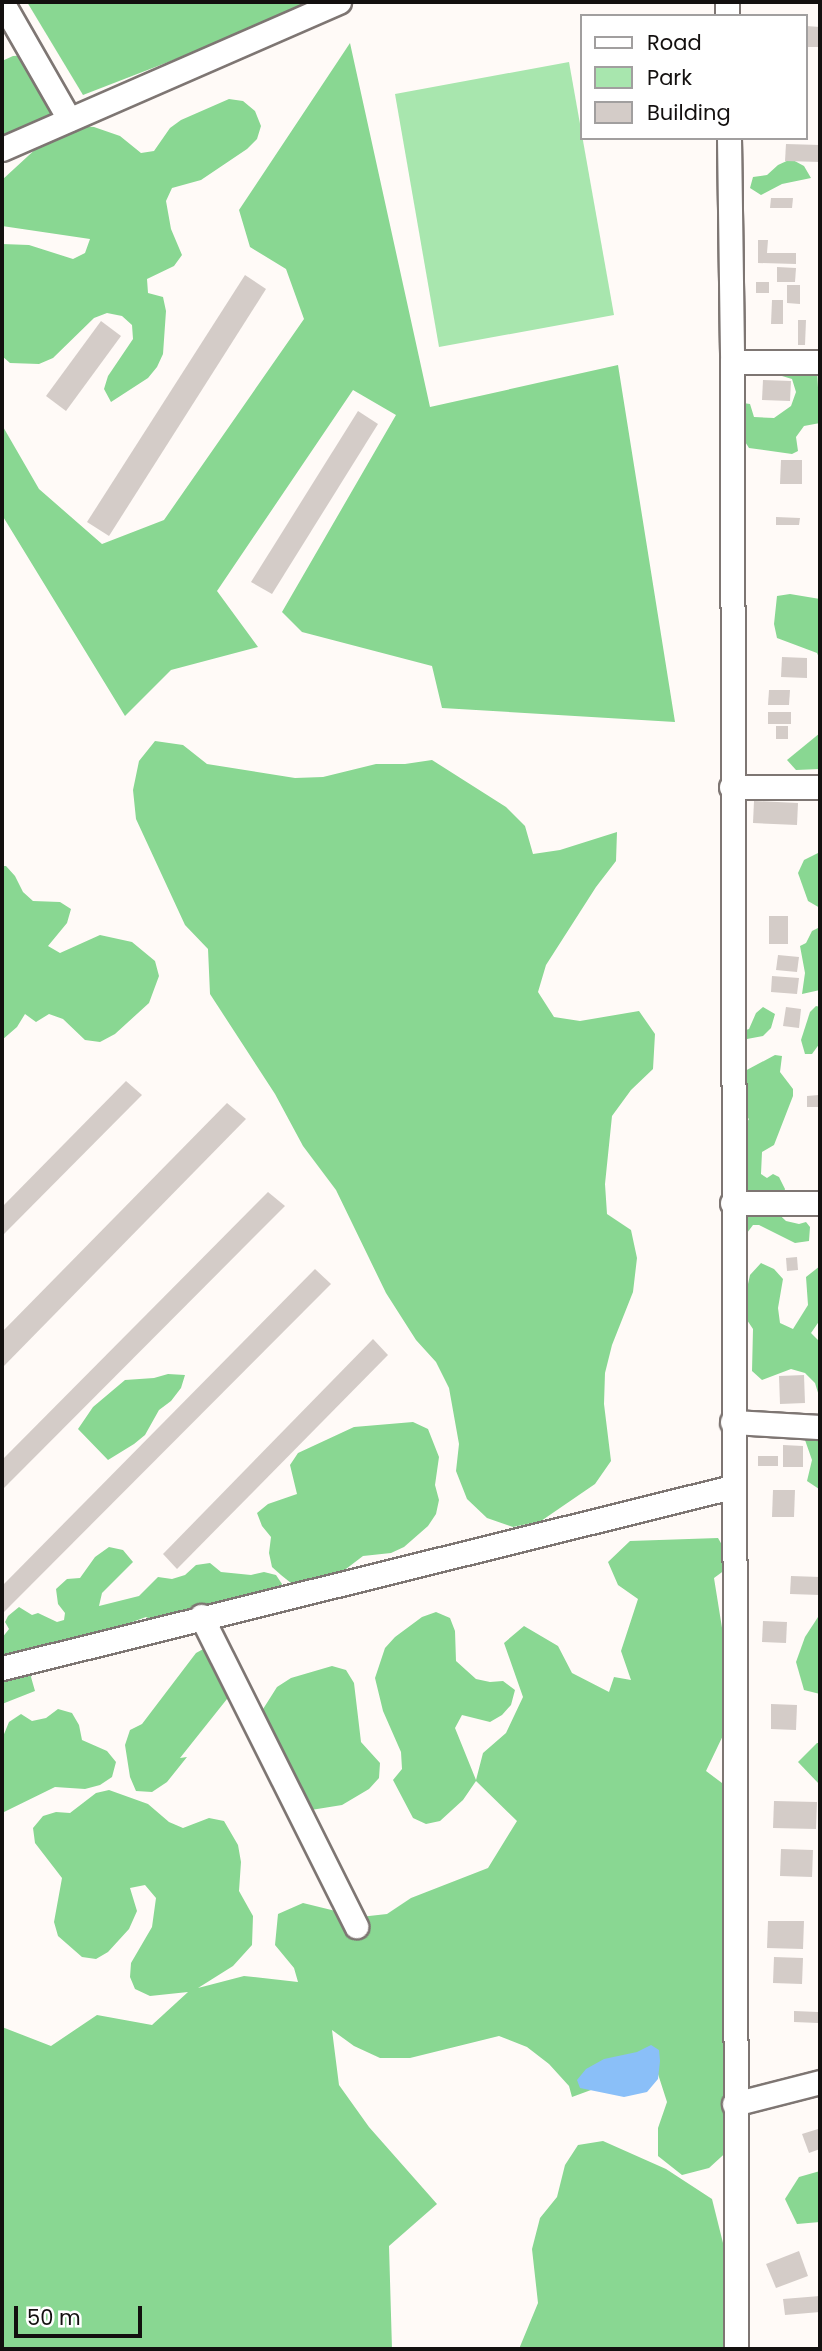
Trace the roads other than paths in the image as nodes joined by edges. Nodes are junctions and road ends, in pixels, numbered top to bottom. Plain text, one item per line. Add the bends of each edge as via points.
1 (2, 2) edge
2 (338, 2) edge
3 (69, 120) junction
4 (729, 140) edge
5 (2, 149) edge
6 (732, 362) junction
7 (820, 362) edge
8 (731, 787) junction
9 (820, 787) edge
10 (732, 1203) junction
11 (820, 1203) edge
12 (732, 1422) junction
13 (820, 1427) edge
14 (732, 1487) junction
15 (201, 1616) junction
16 (2, 1668) edge
17 (356, 1926) dead end
18 (820, 2082) edge
19 (734, 2104) junction
20 (736, 2349) edge

1 - 3 street
2 - 3 street
3 - 5 street
4 - 6 street
6 - 7 street
6 - 8 street
8 - 9 street
8 - 10 street
10 - 11 street
10 - 12 street
12 - 13 street
12 - 14 street
14 - 15 street
14 - 19 street
15 - 16 street
15 - 17 street
18 - 19 street
19 - 20 street

